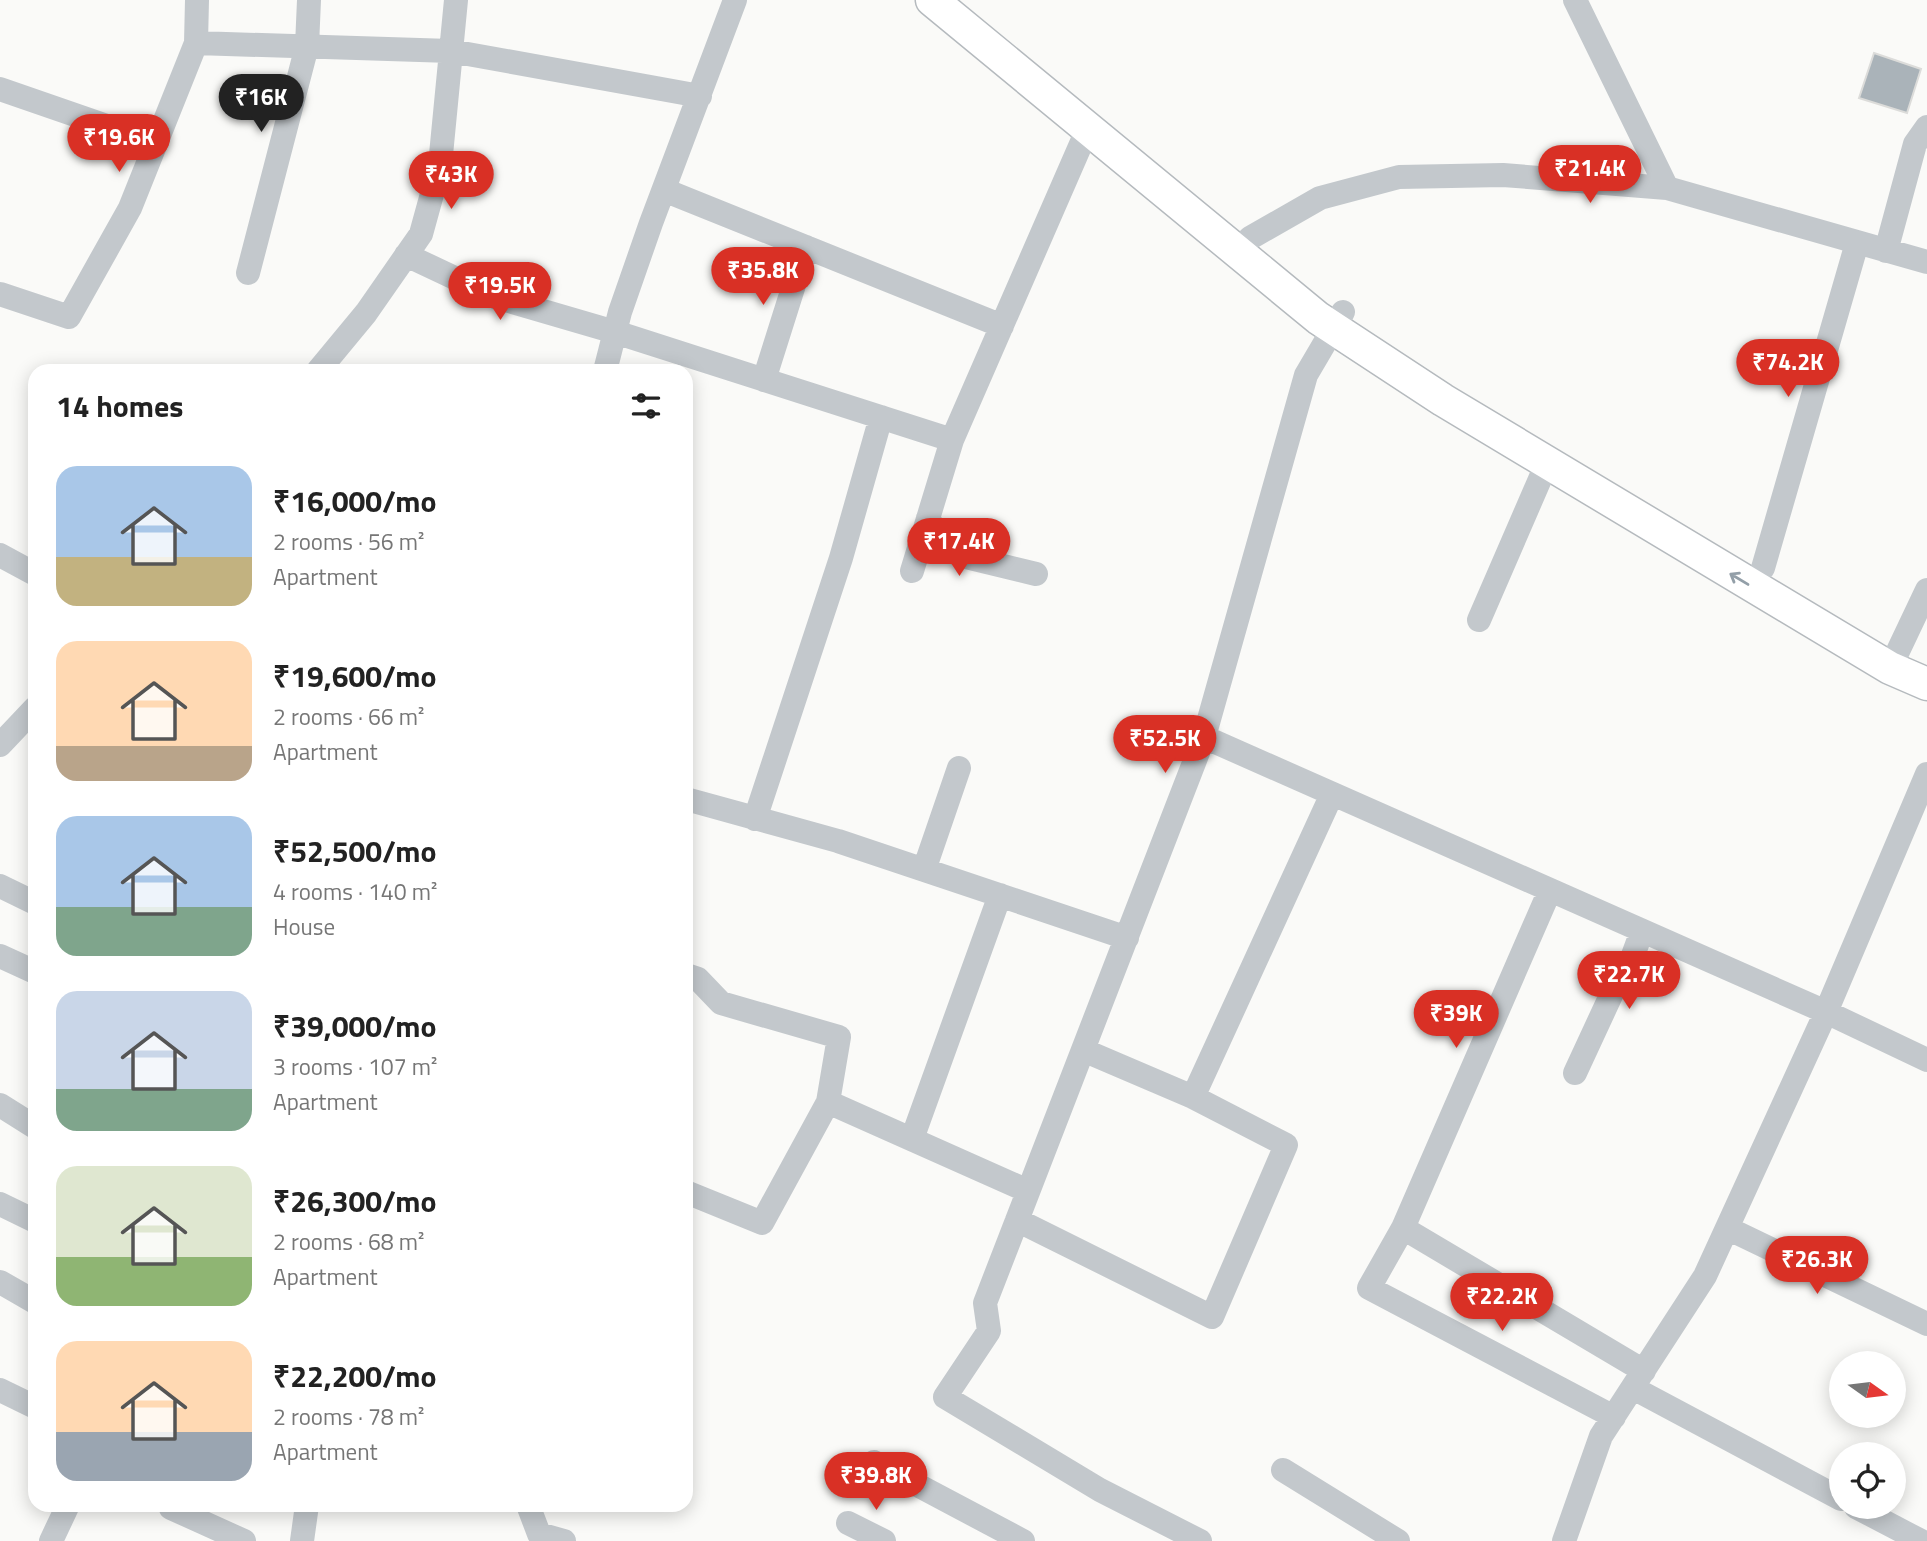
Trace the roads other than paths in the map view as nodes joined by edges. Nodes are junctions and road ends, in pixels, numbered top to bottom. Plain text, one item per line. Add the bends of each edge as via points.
1 (197, 0) edge
2 (309, 0) edge
3 (456, 0) edge
4 (735, 0) edge
5 (932, 0) edge
6 (962, 0) edge
7 (1575, 0) edge
8 (195, 43) junction
9 (307, 46) junction
10 (451, 51) junction
11 (0, 89) edge
12 (700, 96) junction
13 (1927, 127) edge
14 (1088, 128) junction
15 (156, 143) junction
16 (1667, 188) junction
17 (664, 190) junction
18 (1857, 243) junction
19 (1244, 244) junction
20 (806, 247) junction
21 (1886, 251) junction
22 (406, 256) junction
23 (1927, 262) edge
24 (248, 273) dead end
25 (0, 294) edge
26 (1338, 320) junction
27 (1002, 326) junction
28 (615, 332) junction
29 (324, 364) edge
30 (607, 364) edge
31 (764, 380) junction
32 (881, 417) junction
33 (952, 440) junction
34 (1547, 463) junction
35 (928, 518) junction
36 (0, 555) edge
37 (1763, 568) junction
38 (28, 570) edge
39 (912, 571) dead end
40 (1036, 574) dead end
41 (1927, 590) edge
42 (1479, 620) dead end
43 (1906, 661) edge
44 (1927, 684) edge
45 (28, 715) edge
46 (1204, 737) junction
47 (0, 745) edge
48 (959, 768) dead end
49 (1927, 774) edge
50 (1332, 794) junction
51 (693, 802) edge
52 (755, 818) junction
53 (924, 870) junction
54 (0, 886) edge
55 (1550, 890) junction
56 (1000, 895) junction
57 (28, 900) edge
58 (1642, 931) junction
59 (1126, 938) junction
60 (0, 956) edge
61 (28, 969) edge
62 (693, 977) edge
63 (1826, 1012) junction
64 (1083, 1050) junction
65 (1927, 1060) edge
66 (1575, 1073) dead end
67 (1193, 1097) junction
68 (828, 1102) junction
69 (0, 1105) edge
70 (28, 1123) edge
71 (912, 1139) junction
72 (1028, 1191) junction
73 (693, 1195) edge
74 (0, 1204) edge
75 (28, 1218) edge
76 (1017, 1220) junction
77 (1403, 1227) junction
78 (1727, 1228) junction
79 (0, 1282) edge
80 (28, 1298) edge
81 (1927, 1324) edge
82 (1638, 1379) junction
83 (0, 1390) edge
84 (28, 1404) edge
85 (1614, 1417) junction
86 (874, 1462) dead end
87 (1283, 1470) dead end
88 (1829, 1492) edge
89 (65, 1512) edge
90 (180, 1512) edge
91 (306, 1512) edge
92 (531, 1512) edge
93 (1879, 1519) edge
94 (848, 1523) dead end
95 (51, 1541) edge
96 (244, 1541) edge
97 (302, 1541) edge
98 (564, 1541) edge
99 (884, 1541) edge
100 (1023, 1541) edge
101 (1200, 1541) edge
102 (1398, 1541) edge
103 (1564, 1541) edge
104 (1921, 1541) edge

1 - 8 street
2 - 9 street
3 - 10 street
4 - 12 street
5 - 14 main road
6 - 19 main road
7 - 16 street
8 - 9 street
8 - 15 street
9 - 10 street
9 - 24 street
10 - 12 street
10 - 22 street via 439,165 421,234
11 - 15 street
12 - 17 street
13 - 21 street via 1915,144
14 - 19 main road
14 - 27 street
15 - 25 street via 130,208 69,317
16 - 18 street
16 - 19 street via 1503,175 1399,177 1321,198
17 - 20 street
17 - 28 street
18 - 21 street
18 - 37 street
19 - 26 main road via 1318,318
20 - 27 street
20 - 31 street
21 - 23 street
22 - 28 street via 495,297
22 - 29 street
26 - 34 main road via 1443,400
26 - 37 main road
26 - 46 street via 1306,375
27 - 33 street
28 - 30 street
28 - 31 street
31 - 32 street
32 - 33 street
32 - 52 street via 841,558
33 - 35 street
34 - 42 street
43 -> 34 main road
35 - 39 street
35 - 40 street via 945,548
36 - 38 street
37 - 43 main road
41 - 43 street
43 - 44 main road
45 - 47 street
46 - 50 street
46 - 59 street
48 - 53 street
49 - 63 street
50 - 55 street
50 - 67 street
51 - 52 street
52 - 53 street
53 - 56 street
54 - 57 street
55 - 58 street
55 - 77 street
56 - 59 street
56 - 71 street
58 - 63 street
58 - 66 street via 1628,969 1619,978
59 - 64 street
60 - 61 street
62 - 68 street via 720,1003 839,1037
63 - 65 street
63 - 78 street
64 - 67 street
64 - 72 street
67 - 76 street via 1286,1145 1212,1317
68 - 71 street
68 - 73 street via 762,1223
69 - 70 street
71 - 72 street
72 - 76 street
74 - 75 street
76 - 101 street via 985,1303 989,1331 945,1397 1100,1490
77 - 82 street
77 - 85 street via 1369,1289
78 - 81 street
78 - 82 street via 1705,1276
79 - 80 street
82 - 85 street
82 - 88 street
83 - 84 street
85 - 103 street via 1601,1436
86 - 100 street
87 - 102 street
89 - 95 street
90 - 96 street
91 - 97 street
92 - 98 street via 539,1534
93 - 104 street
94 - 99 street

